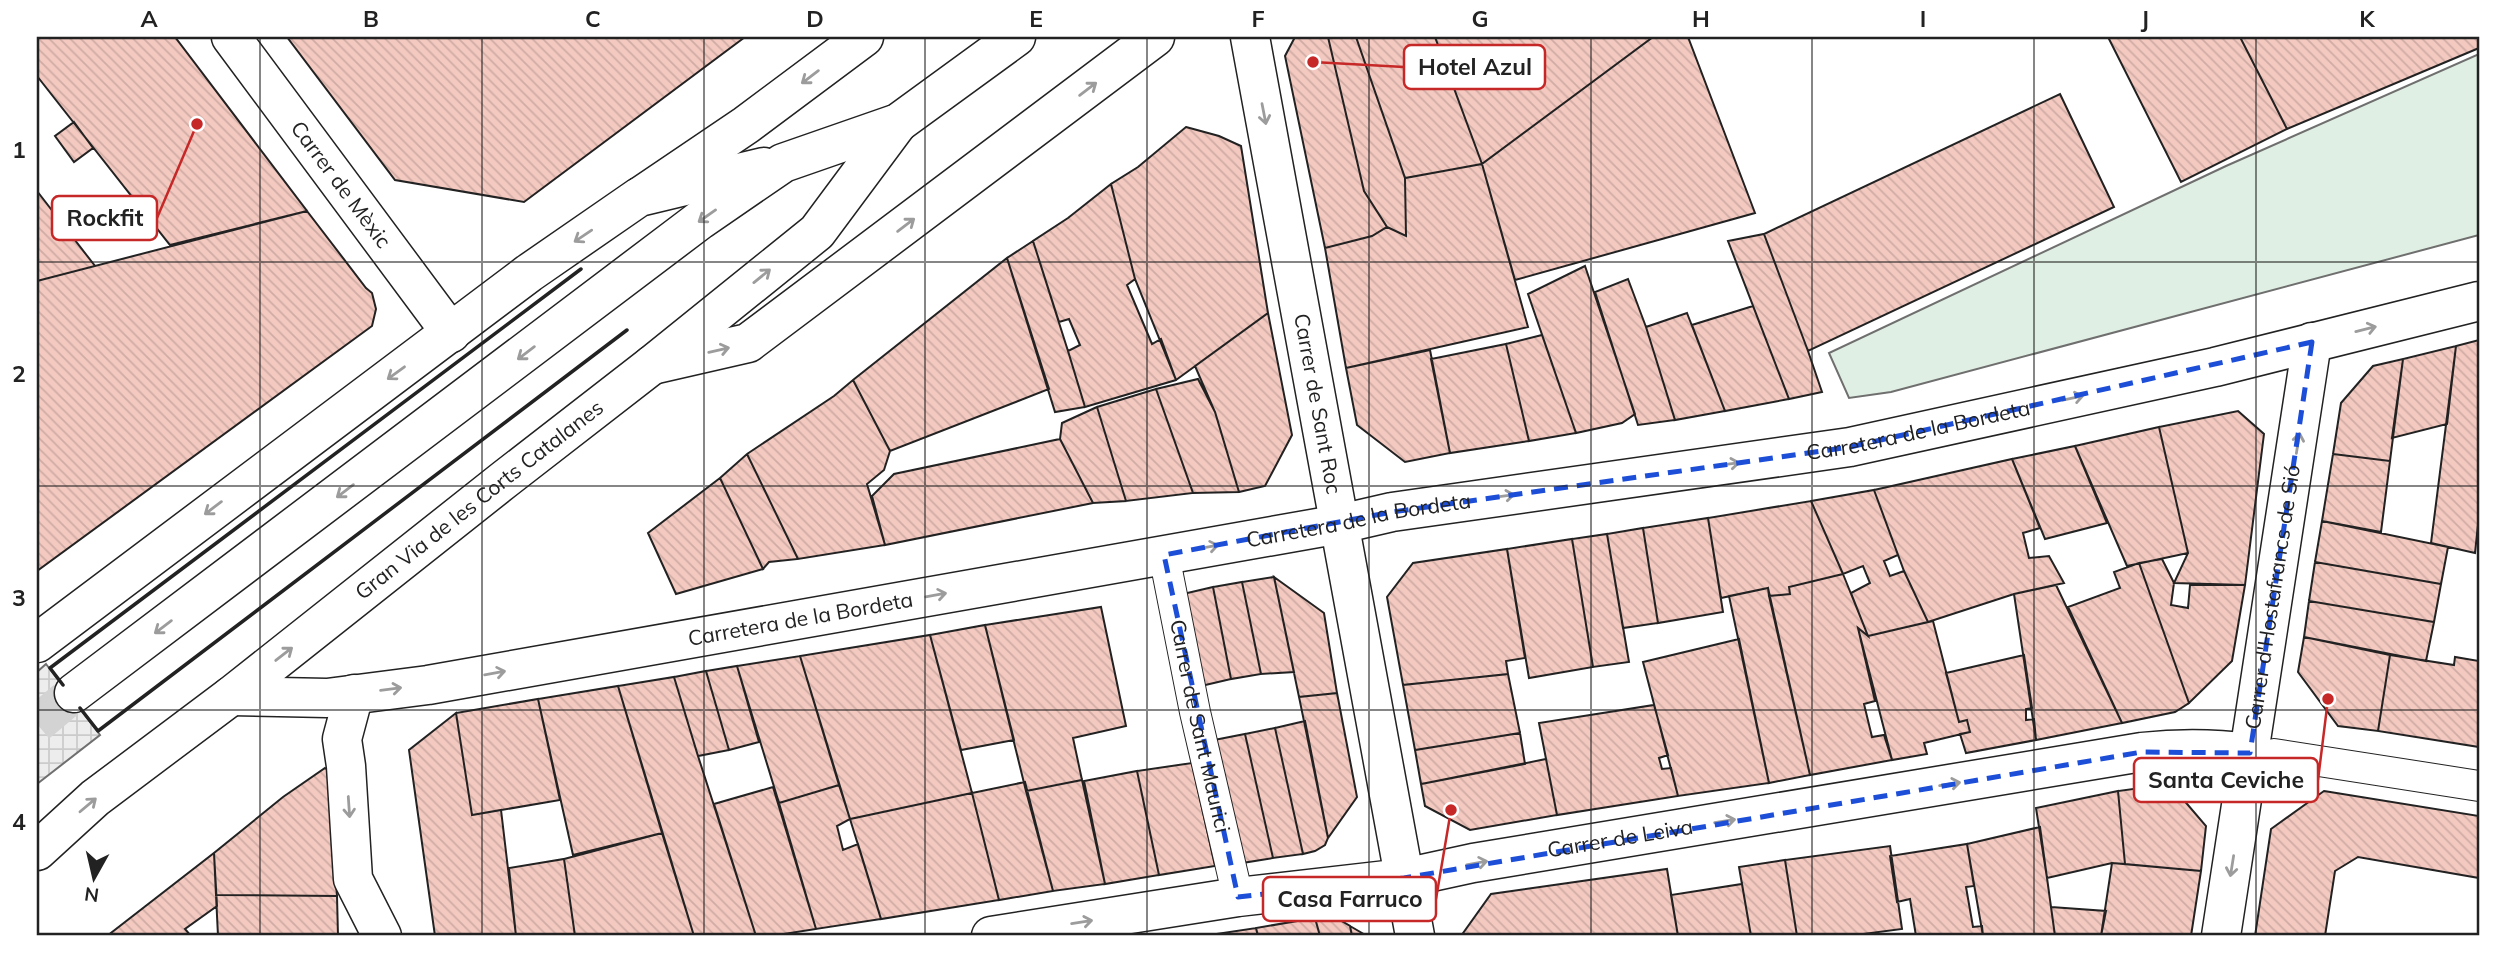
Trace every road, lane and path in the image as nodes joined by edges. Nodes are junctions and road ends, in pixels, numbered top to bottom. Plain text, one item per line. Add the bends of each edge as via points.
1 (231, 37) edge
2 (864, 37) edge
3 (1016, 37) edge
4 (1155, 37) edge
5 (1250, 37) edge
6 (898, 123) junction
7 (783, 163) junction
8 (639, 197) junction
9 (2479, 301) edge
10 (451, 333) junction
11 (2312, 342) junction
12 (652, 365) junction
13 (1340, 524) junction
14 (1164, 555) junction
15 (37, 643) edge
16 (75, 693) tunnel mouth
17 (354, 694) junction
18 (230, 696) junction
19 (2262, 753) junction
20 (2479, 786) edge
21 (37, 851) edge
22 (1405, 878) junction
23 (1238, 897) junction
24 (382, 936) edge
25 (991, 936) edge
26 (1415, 936) edge
27 (2221, 936) edge

1 - 10 street, Carrer de Mèxic
2 -> 8 street
3 - 6 street, Gran Via de les Corts Catalanes
12 -> 4 street via 748,343
5 -> 13 street, Carrer de Sant Roc
6 - 7 street, Gran Via de les Corts Catalanes
12 -> 6 street, Gran Via de les Corts Catalanes via 817,232
7 - 8 street
7 -> 16 street, Gran Via de les Corts Catalanes via 700,220
8 -> 10 street
11 -> 9 street, Carretera de la Bordeta
10 -> 15 street
13 -> 11 street, Carretera de la Bordeta via 1405,510 1850,447
19 -> 11 street, Carrer d'Hostafrancs de Sió
18 -> 12 street, Gran Via de les Corts Catalanes
14 -> 13 street, Carretera de la Bordeta
13 - 22 street, Carrer de Sant Roc
17 -> 14 street, Carretera de la Bordeta via 428,685
14 - 23 street, Carrer de Sant Maurici
17 - 18 street, Carretera de la Bordeta via 327,698
17 -> 24 street via 342,739 353,879
21 -> 18 street, Gran Via de les Corts Catalanes via 95,798
19 - 20 street, Carrer de Leiva
22 -> 19 street, Carrer de Leiva via 2142,752 2218,749
19 -> 27 street, Carrer d'Hostafrancs de Sió
22 - 23 street, Carrer de Leiva
22 - 26 street, Carrer de Sant Roc
25 -> 23 street, Carrer de Leiva

